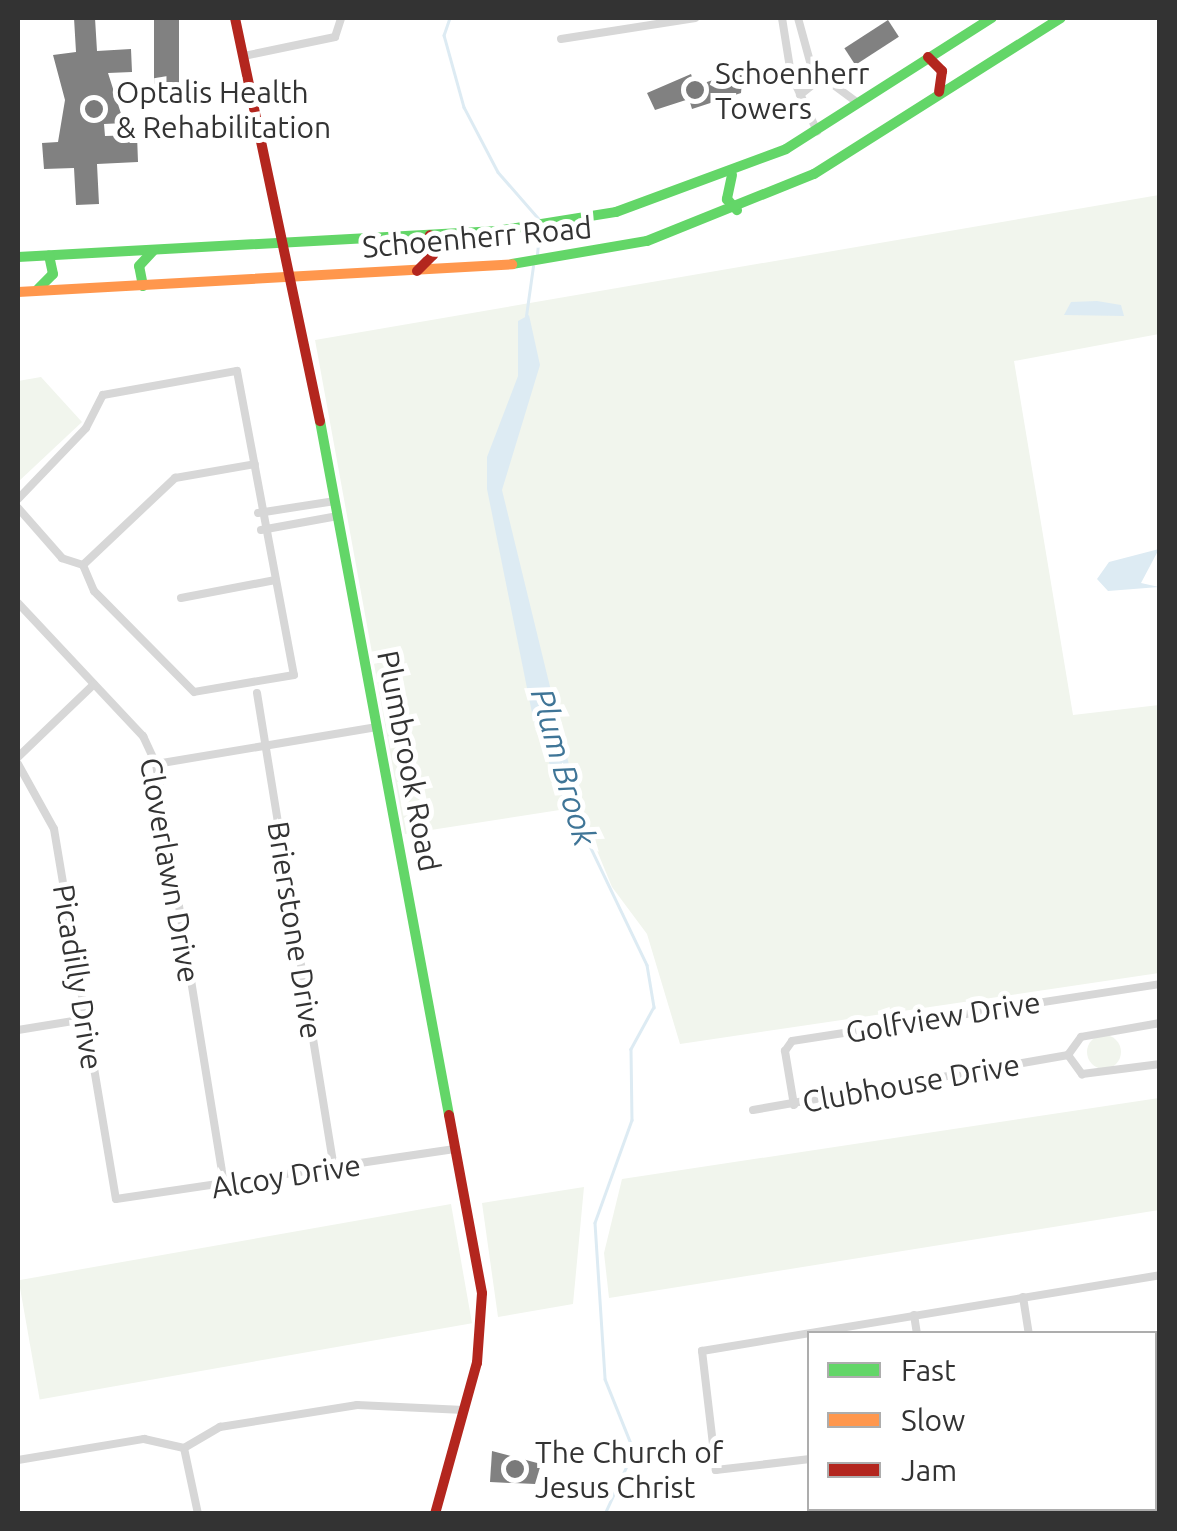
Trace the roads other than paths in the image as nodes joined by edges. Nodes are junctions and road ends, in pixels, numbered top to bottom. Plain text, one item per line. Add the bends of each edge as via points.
1 (236, 18) edge
2 (341, 18) edge
3 (694, 18) edge
4 (782, 18) edge
5 (798, 18) edge
6 (992, 18) edge
7 (1061, 18) edge
8 (665, 20) edge
9 (561, 39) dead end
10 (802, 43) junction
11 (786, 45) junction
12 (244, 56) junction
13 (928, 57) junction
14 (820, 78) junction
15 (938, 94) junction
16 (800, 95) junction
17 (862, 103) junction
18 (818, 132) junction
19 (732, 174) junction
20 (737, 210) junction
21 (430, 235) junction
22 (284, 242) junction
23 (155, 250) junction
24 (49, 255) junction
25 (18, 257) edge
26 (417, 271) junction
27 (292, 278) junction
28 (143, 286) junction
29 (32, 291) junction
30 (18, 292) edge
31 (254, 464) junction
32 (18, 499) edge
33 (335, 500) junction
34 (18, 508) edge
35 (258, 514) junction
36 (338, 516) junction
37 (261, 530) junction
38 (82, 564) junction
39 (276, 580) junction
40 (181, 598) dead end
41 (18, 603) edge
42 (94, 684) junction
43 (257, 692) dead end
44 (377, 727) junction
45 (264, 746) junction
46 (18, 760) edge
47 (156, 764) junction
48 (1160, 984) edge
49 (85, 1019) junction
50 (1160, 1023) edge
51 (18, 1030) edge
52 (1068, 1055) junction
53 (1160, 1064) edge
54 (794, 1104) junction
55 (753, 1110) dead end
56 (456, 1149) junction
57 (334, 1168) junction
58 (224, 1186) junction
59 (116, 1198) joint
60 (1160, 1275) edge
61 (1024, 1298) junction
62 (914, 1315) junction
63 (826, 1331) edge
64 (917, 1331) edge
65 (1029, 1331) edge
66 (807, 1334) edge
67 (464, 1410) junction
68 (184, 1448) junction
69 (807, 1459) edge
70 (18, 1460) edge
71 (198, 1514) edge
72 (435, 1514) edge

1 - 12 main road, Plumbrook Road
2 - 12 street via 341,33
3 - 8 street
4 - 11 street
5 - 10 street
6 - 13 main road, Schoenherr Road
7 - 15 main road, Schoenherr Road
8 - 9 street
10 - 11 street
10 - 14 street
11 - 16 street
12 - 22 main road, Plumbrook Road
13 - 15 main road via 942,72
13 - 17 main road, Schoenherr Road
14 - 16 street
14 - 17 street via 842,100
15 - 20 main road, Schoenherr Road via 840,160
16 - 18 street
17 - 18 main road, Schoenherr Road
18 - 19 main road, Schoenherr Road
19 - 20 main road via 726,199
19 - 21 main road, Schoenherr Road via 544,226
20 - 26 main road, Schoenherr Road via 548,261
21 - 22 main road, Schoenherr Road
21 - 26 main road via 433,254
22 - 23 main road, Schoenherr Road
22 - 27 main road, Plumbrook Road
23 - 24 main road, Schoenherr Road
23 - 28 main road via 139,266
24 - 25 main road, Schoenherr Road
24 - 29 main road via 50,278
26 - 27 main road, Schoenherr Road
27 - 28 main road, Schoenherr Road
27 - 33 main road, Plumbrook Road
28 - 29 main road, Schoenherr Road
29 - 30 main road, Schoenherr Road
31 - 32 street via 236,372 103,395 86,428
31 - 35 street
31 - 38 street via 175,478
33 - 35 street
33 - 36 main road, Plumbrook Road
34 - 38 street via 62,558
35 - 37 street
36 - 37 street
36 - 44 main road, Plumbrook Road
37 - 39 street
38 - 39 street via 94,591 198,694 294,676
39 - 40 street
41 - 42 street, Cloverlawn Drive
42 - 46 street
42 - 47 street, Cloverlawn Drive
43 - 45 street, Brierstone Drive
44 - 45 street
44 - 56 main road, Plumbrook Road
45 - 47 street
45 - 57 street, Brierstone Drive
46 - 49 street, Picadilly Drive via 54,828
47 - 58 street, Cloverlawn Drive
48 - 54 street, Golfview Drive via 792,1041 785,1052
49 - 51 street
49 - 59 street, Picadilly Drive
50 - 52 street, Clubhouse Drive via 1080,1036
52 - 53 street via 1082,1074
52 - 54 street, Clubhouse Drive
54 - 55 street, Clubhouse Drive
56 - 57 street, Alcoy Drive
56 - 67 main road, Plumbrook Road via 483,1308
57 - 58 street, Alcoy Drive
58 - 59 street, Alcoy Drive
60 - 61 street
61 - 62 street
61 - 65 street
62 - 63 street
62 - 64 street
66 - 69 street via 699,1354 716,1470
67 - 68 street via 357,1405 220,1428
67 - 72 main road, Plumbrook Road
68 - 70 street via 144,1439
68 - 71 street

